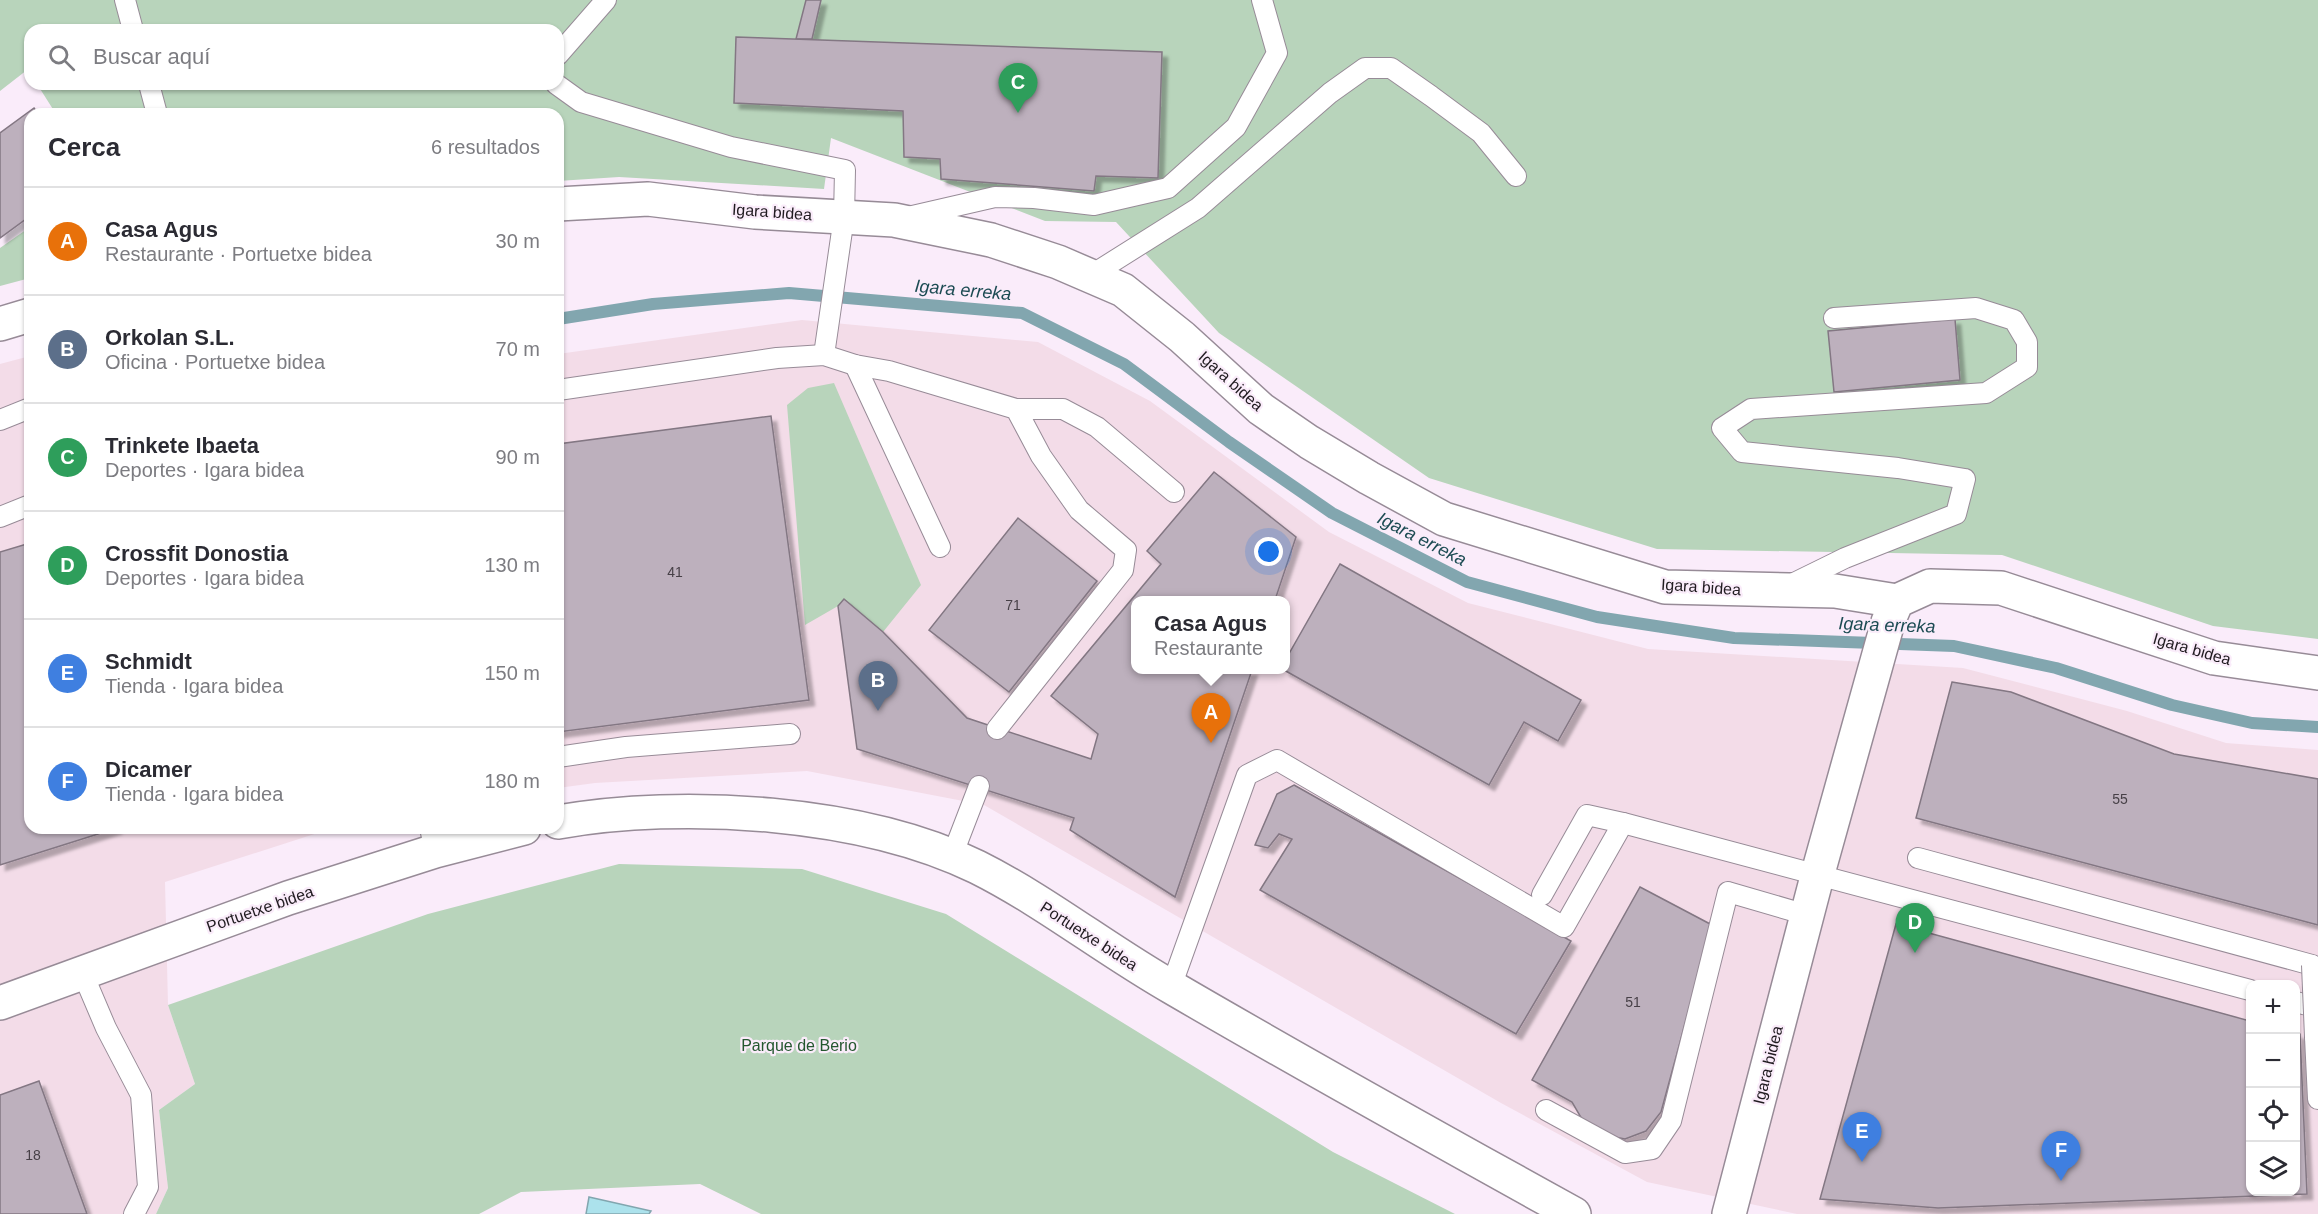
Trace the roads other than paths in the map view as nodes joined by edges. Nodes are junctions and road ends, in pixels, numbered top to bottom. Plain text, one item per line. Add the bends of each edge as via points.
1 (125, 0) edge
2 (606, 0) edge
3 (1262, 0) edge
4 (131, 24) edge
5 (564, 48) edge
6 (151, 90) edge
7 (564, 90) edge
8 (155, 108) edge
9 (1516, 176) dead end
10 (564, 204) edge
11 (844, 217) junction
12 (894, 220) junction
13 (1090, 276) junction
14 (24, 317) edge
15 (1834, 318) dead end
16 (0, 324) edge
17 (824, 356) junction
18 (855, 365) junction
19 (564, 389) edge
20 (1016, 409) junction
21 (24, 410) edge
22 (0, 420) edge
23 (1174, 492) dead end
24 (24, 507) edge
25 (0, 517) edge
26 (939, 548) dead end
27 (1776, 591) junction
28 (1892, 612) junction
29 (2316, 667) edge
30 (997, 729) dead end
31 (790, 734) dead end
32 (564, 756) edge
33 (979, 786) dead end
34 (564, 821) edge
35 (1623, 823) junction
36 (474, 834) edge
37 (432, 839) edge
38 (952, 856) junction
39 (1918, 858) dead end
40 (1818, 873) junction
41 (1542, 895) dead end
42 (1807, 915) junction
43 (82, 974) junction
44 (1171, 987) junction
45 (2246, 989) edge
46 (0, 1003) edge
47 (2300, 1003) edge
48 (2318, 1008) edge
49 (2318, 1099) edge
50 (1546, 1110) dead end
51 (134, 1214) edge
52 (1574, 1214) edge
53 (1729, 1214) edge

1 - 4 lane
2 - 5 lane
3 - 12 lane via 1277,53 1236,127 1168,188 1094,205 994,197
6 - 8 lane
7 - 11 lane via 581,102 731,147 845,170
9 - 13 lane via 1481,133 1431,96 1391,68 1365,68 1330,93 1198,208
10 - 11 street, Igara bidea via 648,199 755,212
11 - 12 street, Igara bidea
11 - 17 lane
12 - 13 street, Igara bidea via 991,240
13 - 27 street, Igara bidea via 1123,291 1182,337 1262,409 1309,442 1444,519 1665,587
14 - 16 street
15 - 27 lane via 1976,308 2014,320 2027,342 2026,367 1986,393 1751,410 1722,428 1742,452 1965,479 1956,514 1845,558
17 - 18 lane
17 - 19 lane via 777,357
18 - 20 lane via 890,371
18 - 26 lane
20 - 23 lane via 1063,409 1097,427
20 - 30 lane via 1041,456 1079,510 1126,550 1123,570
21 - 22 lane
24 - 25 lane
27 - 28 street, Igara bidea via 1835,591
28 - 29 street, Igara bidea via 1930,586 2001,588 2214,658
28 - 40 street, Igara bidea
31 - 32 lane via 626,747
33 - 38 lane
34 - 38 street, Portuetxe bidea via 679,810 764,815 849,826
35 - 40 lane
35 - 41 lane via 1587,815
35 - 44 lane via 1564,927 1277,760 1247,775
36 - 37 street, Portuetxe bidea
37 - 43 street, Portuetxe bidea via 288,898
38 - 44 street, Portuetxe bidea via 1036,901
39 - 49 lane, bridge via 2312,965
40 - 42 street, Igara bidea
40 - 45 lane
42 - 50 lane via 1728,892 1671,1121 1652,1149 1624,1153
42 - 53 street, Igara bidea
43 - 46 street, Portuetxe bidea
43 - 51 lane via 141,1095 148,1187
44 - 52 street, Portuetxe bidea
47 - 48 lane

